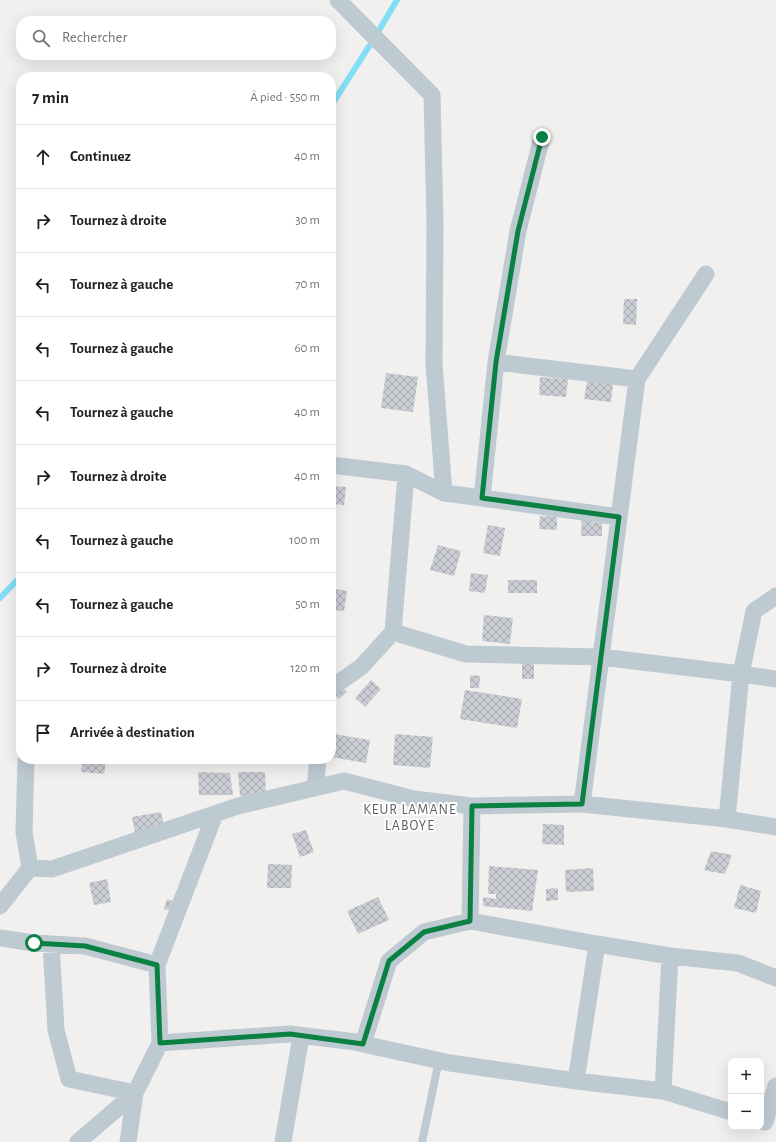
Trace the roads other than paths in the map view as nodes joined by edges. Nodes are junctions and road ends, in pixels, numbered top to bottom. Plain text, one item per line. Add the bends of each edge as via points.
1 (338, 0) edge
2 (542, 137) dead end
3 (706, 274) dead end
4 (496, 362) junction
5 (637, 379) junction
6 (336, 466) edge
7 (406, 474) junction
8 (444, 493) junction
9 (482, 498) junction
10 (619, 517) junction
11 (776, 596) edge
12 (392, 632) junction
13 (601, 657) junction
14 (741, 674) junction
15 (776, 679) edge
16 (336, 684) edge
17 (26, 764) edge
18 (317, 764) edge
19 (315, 788) junction
20 (582, 804) junction
21 (472, 806) junction
22 (215, 814) junction
23 (727, 819) junction
24 (776, 827) edge
25 (30, 868) junction
26 (0, 906) edge
27 (470, 921) junction
28 (0, 938) edge
29 (51, 944) junction
30 (596, 944) junction
31 (670, 956) junction
32 (157, 965) junction
33 (776, 978) edge
34 (301, 1036) junction
35 (160, 1043) junction
36 (363, 1044) junction
37 (439, 1060) junction
38 (576, 1081) junction
39 (776, 1086) edge
40 (663, 1091) junction
41 (135, 1093) junction
42 (728, 1111) edge
43 (764, 1122) edge
44 (78, 1142) edge
45 (128, 1142) edge
46 (283, 1142) edge
47 (422, 1142) edge

1 - 8 street via 432,95 435,223 434,364
2 - 4 street via 518,231
3 - 5 street
4 - 5 street
4 - 9 street
5 - 10 street
6 - 7 street
7 - 8 street
7 - 12 street
8 - 9 street
9 - 10 street
10 - 13 street
11 - 14 street via 754,611
12 - 13 street via 466,654
12 - 16 street via 360,667
13 - 14 street
13 - 20 street
14 - 15 street
14 - 23 street
17 - 25 street via 24,832
18 - 19 street
19 - 21 street via 344,780 414,799
19 - 22 street
20 - 21 street
20 - 23 street
21 - 27 street
22 - 25 street via 52,869
22 - 32 street
23 - 24 street
25 - 26 street
27 - 30 street
27 - 36 street via 424,932 389,961
28 - 29 street
29 - 32 street via 85,946
29 - 41 street via 56,1030 69,1079
30 - 31 street
30 - 38 street
31 - 33 street via 738,963
31 - 40 street
32 - 35 street
34 - 35 street via 290,1034
34 - 36 street
34 - 46 street
35 - 41 street
36 - 37 street
37 - 38 street
37 - 47 lane
38 - 40 street
39 - 43 street
40 - 42 street
41 - 44 street
41 - 45 street

